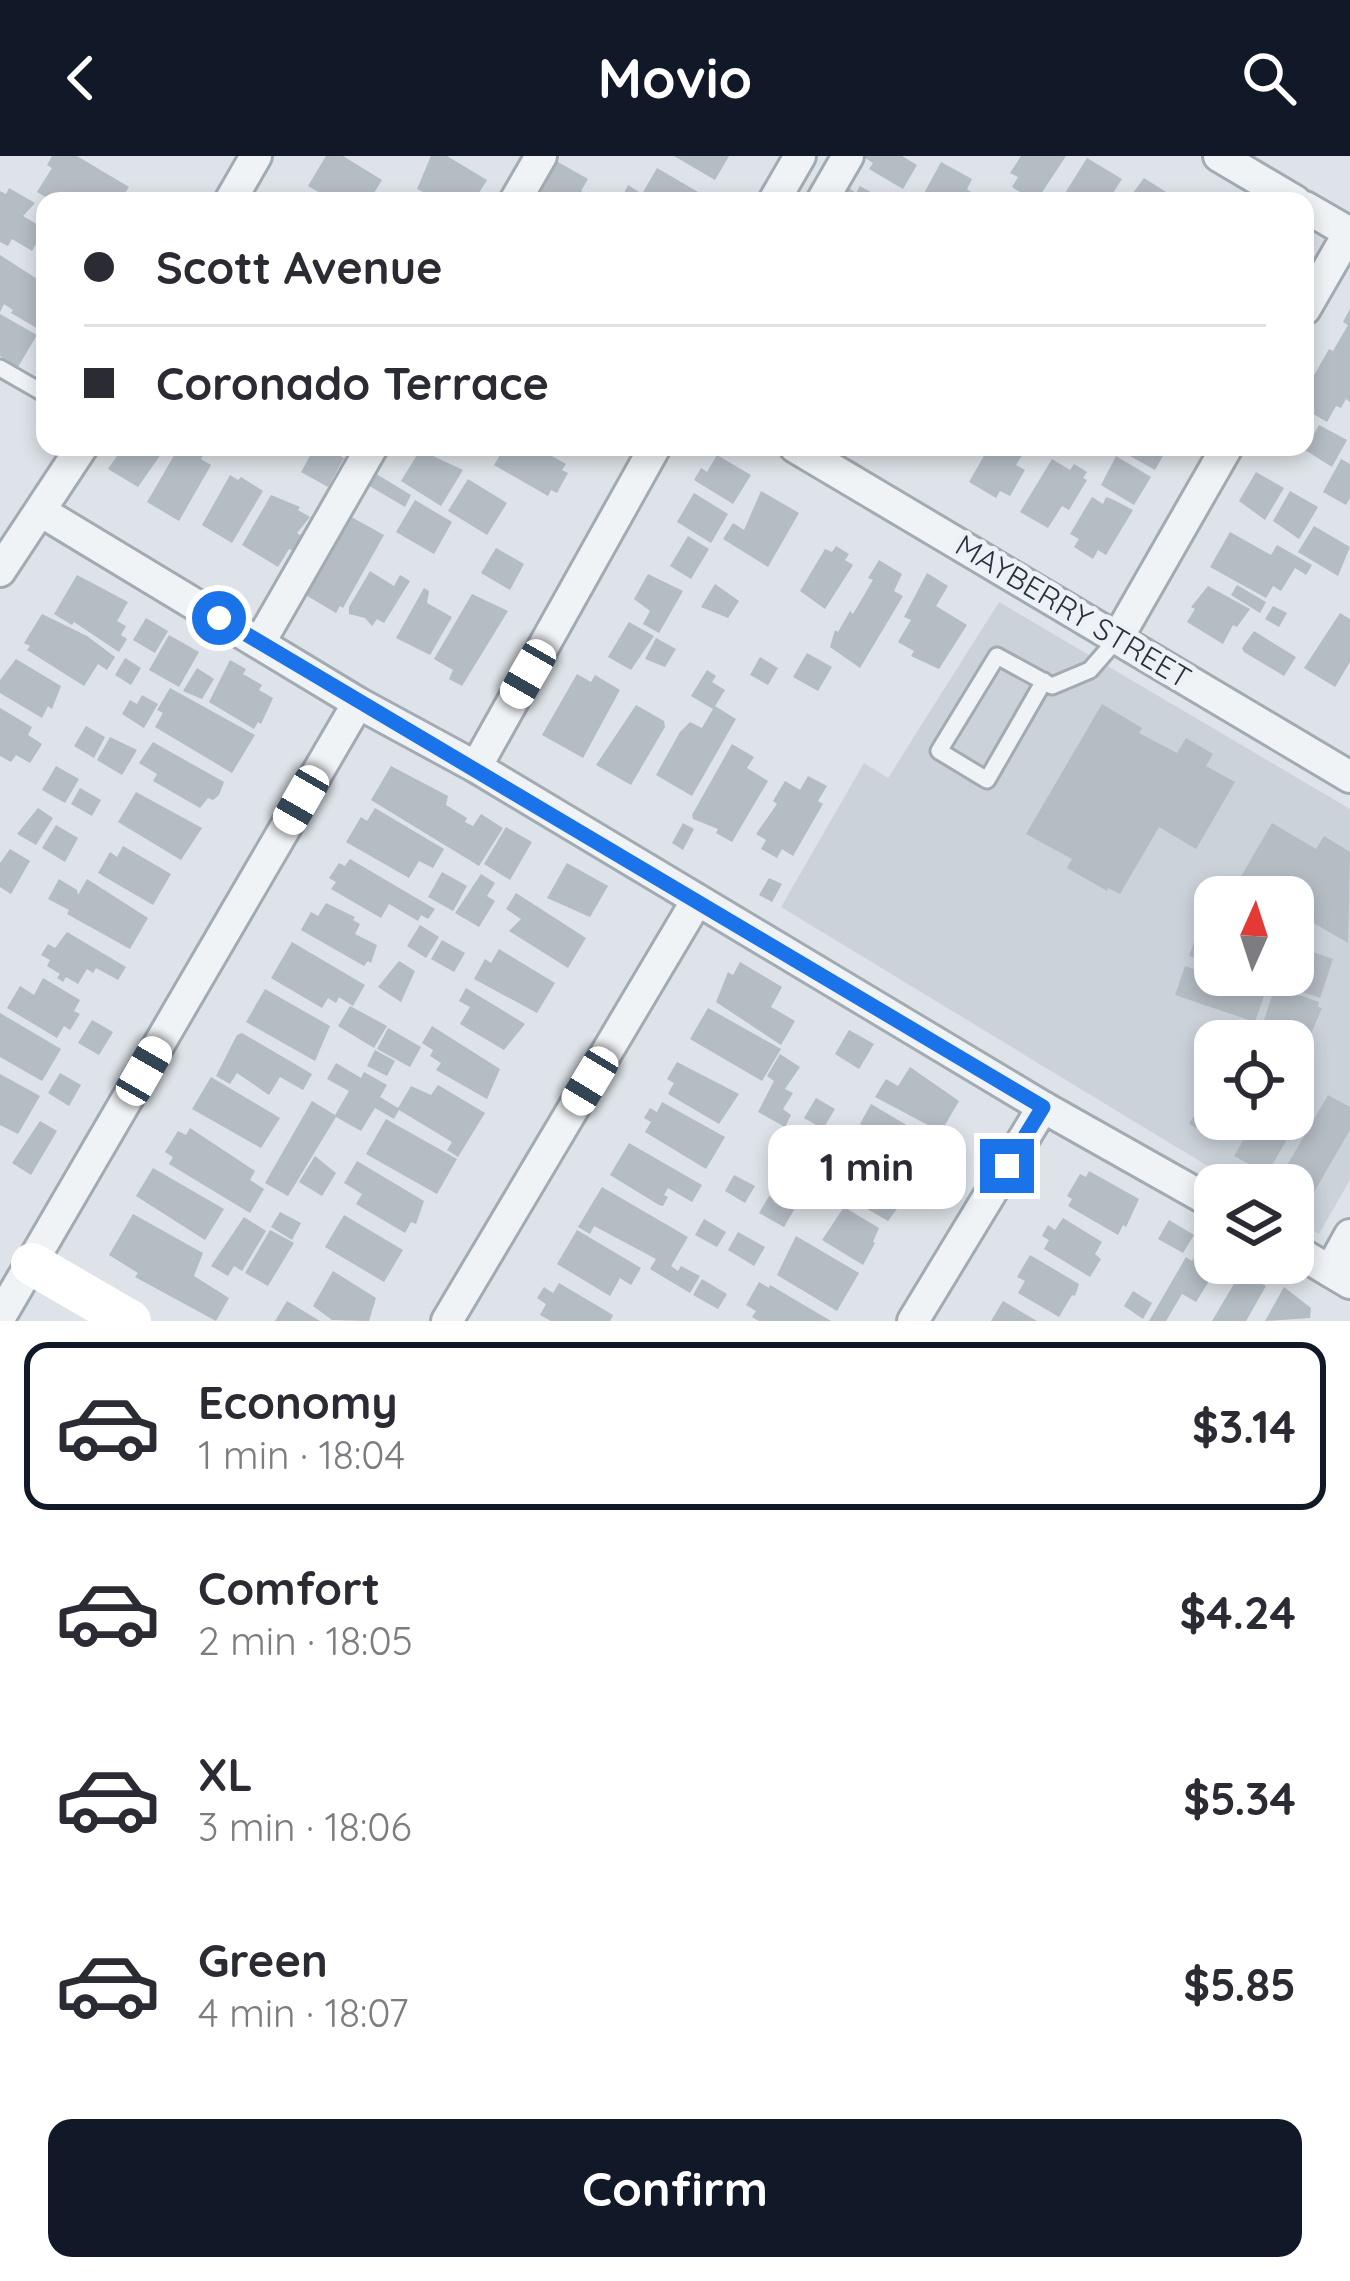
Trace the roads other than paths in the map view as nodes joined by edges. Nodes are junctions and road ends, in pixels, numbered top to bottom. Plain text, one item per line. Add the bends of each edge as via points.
1 (256, 156) edge
2 (541, 156) edge
3 (800, 156) edge
4 (848, 156) edge
5 (1219, 156) edge
6 (235, 192) edge
7 (519, 192) edge
8 (779, 192) edge
9 (827, 192) edge
10 (1280, 192) edge
11 (1314, 212) edge
12 (1350, 232) edge
13 (1314, 294) edge
14 (0, 368) edge
15 (36, 389) edge
16 (76, 456) edge
17 (367, 456) edge
18 (651, 456) edge
19 (810, 456) edge
20 (1222, 456) edge
21 (42, 512) junction
22 (0, 571) edge
23 (1118, 639) junction
24 (260, 642) junction
25 (1044, 681) junction
26 (358, 703) junction
27 (476, 767) junction
28 (1350, 777) edge
29 (696, 902) junction
30 (1043, 1107) junction
31 (1194, 1192) edge
32 (1350, 1235) edge
33 (1314, 1262) edge
34 (32, 1264) junction
35 (1340, 1277) edge
36 (0, 1317) edge
37 (130, 1321) edge
38 (448, 1321) edge
39 (913, 1321) edge

1 - 6 street
2 - 7 street
3 - 8 street
4 - 9 street
5 - 10 street
11 - 12 street
12 - 13 street
14 - 15 lane
16 - 21 street
17 - 24 street
18 - 27 street
19 - 23 street, MAYBERRY STREET
20 - 23 street
21 - 22 street
21 - 24 street
23 - 25 lane via 1090,670 1052,686
23 - 28 street, MAYBERRY STREET
24 - 26 street
25 - 25 lane via 997,656 939,751 987,780
26 - 27 street
26 - 34 street
27 - 29 street
29 - 30 street
29 - 38 street
30 - 31 street
30 - 39 street
32 - 35 street
33 - 35 street
34 - 36 street
34 - 37 street

